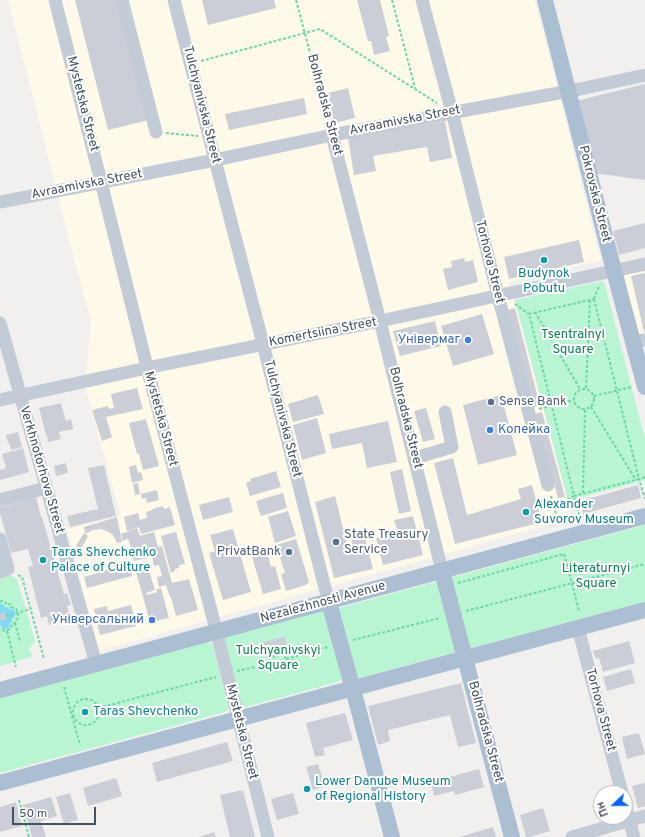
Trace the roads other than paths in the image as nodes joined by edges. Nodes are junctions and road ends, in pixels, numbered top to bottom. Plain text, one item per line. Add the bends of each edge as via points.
1 (55, 0) edge
2 (122, 0) edge
3 (174, 0) edge
4 (422, 0) edge
5 (545, 0) edge
6 (645, 75) edge
7 (569, 91) junction
8 (452, 112) junction
9 (156, 132) road end
10 (332, 135) junction
11 (215, 160) junction
12 (101, 182) junction
13 (0, 202) edge
14 (645, 264) edge
15 (614, 271) junction
16 (498, 296) junction
17 (380, 321) junction
18 (0, 323) edge
19 (639, 341) edge
20 (263, 344) junction
21 (147, 368) junction
22 (638, 387) edge
23 (20, 396) junction
24 (0, 400) edge
25 (445, 412) dead end
26 (415, 458) junction
27 (548, 485) road end
28 (46, 488) junction
29 (0, 500) edge
30 (645, 516) edge
31 (0, 538) edge
32 (4, 570) edge
33 (442, 571) junction
34 (329, 602) junction
35 (645, 610) edge
36 (578, 628) junction
37 (216, 632) junction
38 (465, 658) junction
39 (96, 664) junction
40 (352, 688) junction
41 (0, 690) edge
42 (238, 719) junction
43 (0, 783) edge
44 (620, 785) edge
45 (645, 816) edge
46 (633, 820) edge
47 (615, 825) edge
48 (630, 825) edge
49 (268, 837) edge
50 (392, 837) edge
51 (512, 837) edge
52 (572, 837) edge
53 (634, 837) edge

1 - 12 street, Mystetska Street
2 - 9 street
3 - 11 street, Tulchyanivska Street
4 - 8 street, Torhova Street
5 - 7 main road, Pokrovska Street
6 - 7 street, Avraamivska Street
7 - 8 street, Avraamivska Street
7 - 15 main road, Pokrovska Street
8 - 10 street, Avraamivska Street
8 - 16 street, Torhova Street
10 - 11 street, Avraamivska Street
10 - 17 street, Bolhradska Street
11 - 12 street, Avraamivska Street
11 - 20 street, Tulchyanivska Street
12 - 13 street, Avraamivska Street
12 - 21 street, Mystetska Street
14 - 15 street, Komertsiina Street
15 - 16 street, Komertsiina Street
15 - 19 main road, Pokrovska Street
16 - 17 street, Komertsiina Street
16 - 27 street, Torhova Street
17 - 20 street, Komertsiina Street
17 - 26 street, Bolhradska Street
18 - 23 street, Verkhnotorhova Street
19 - 22 main road, Pokrovska Street
20 - 21 street, Komertsiina Street
20 - 34 street, Tulchyanivska Street
21 - 23 street, Komertsiina Street
21 - 37 street, Mystetska Street
23 - 24 street, Komertsiina Street
23 - 28 street, Verkhnotorhova Street
25 - 26 street via 452,447
26 - 33 street, Bolhradska Street
28 - 29 street
28 - 39 street, Verkhnotorhova Street
30 - 33 main road, Nezalezhnosti Avenue
31 - 32 street
33 - 34 main road, Nezalezhnosti Avenue
33 - 38 main road, Bolhradska Street
34 - 37 main road, Nezalezhnosti Avenue
34 - 40 main road, Tulchyanivska Street
35 - 36 main road
36 - 38 main road
36 - 44 street, Torhova Street
37 - 39 main road, Nezalezhnosti Avenue
37 - 42 street, Mystetska Street
38 - 40 main road
38 - 51 main road, Bolhradska Street
39 - 41 main road, Nezalezhnosti Avenue
40 - 42 main road
40 - 50 main road, Tulchyanivska Street
42 - 43 main road
42 - 49 street, Mystetska Street
45 - 46 street
47 - 52 street
48 - 53 street

